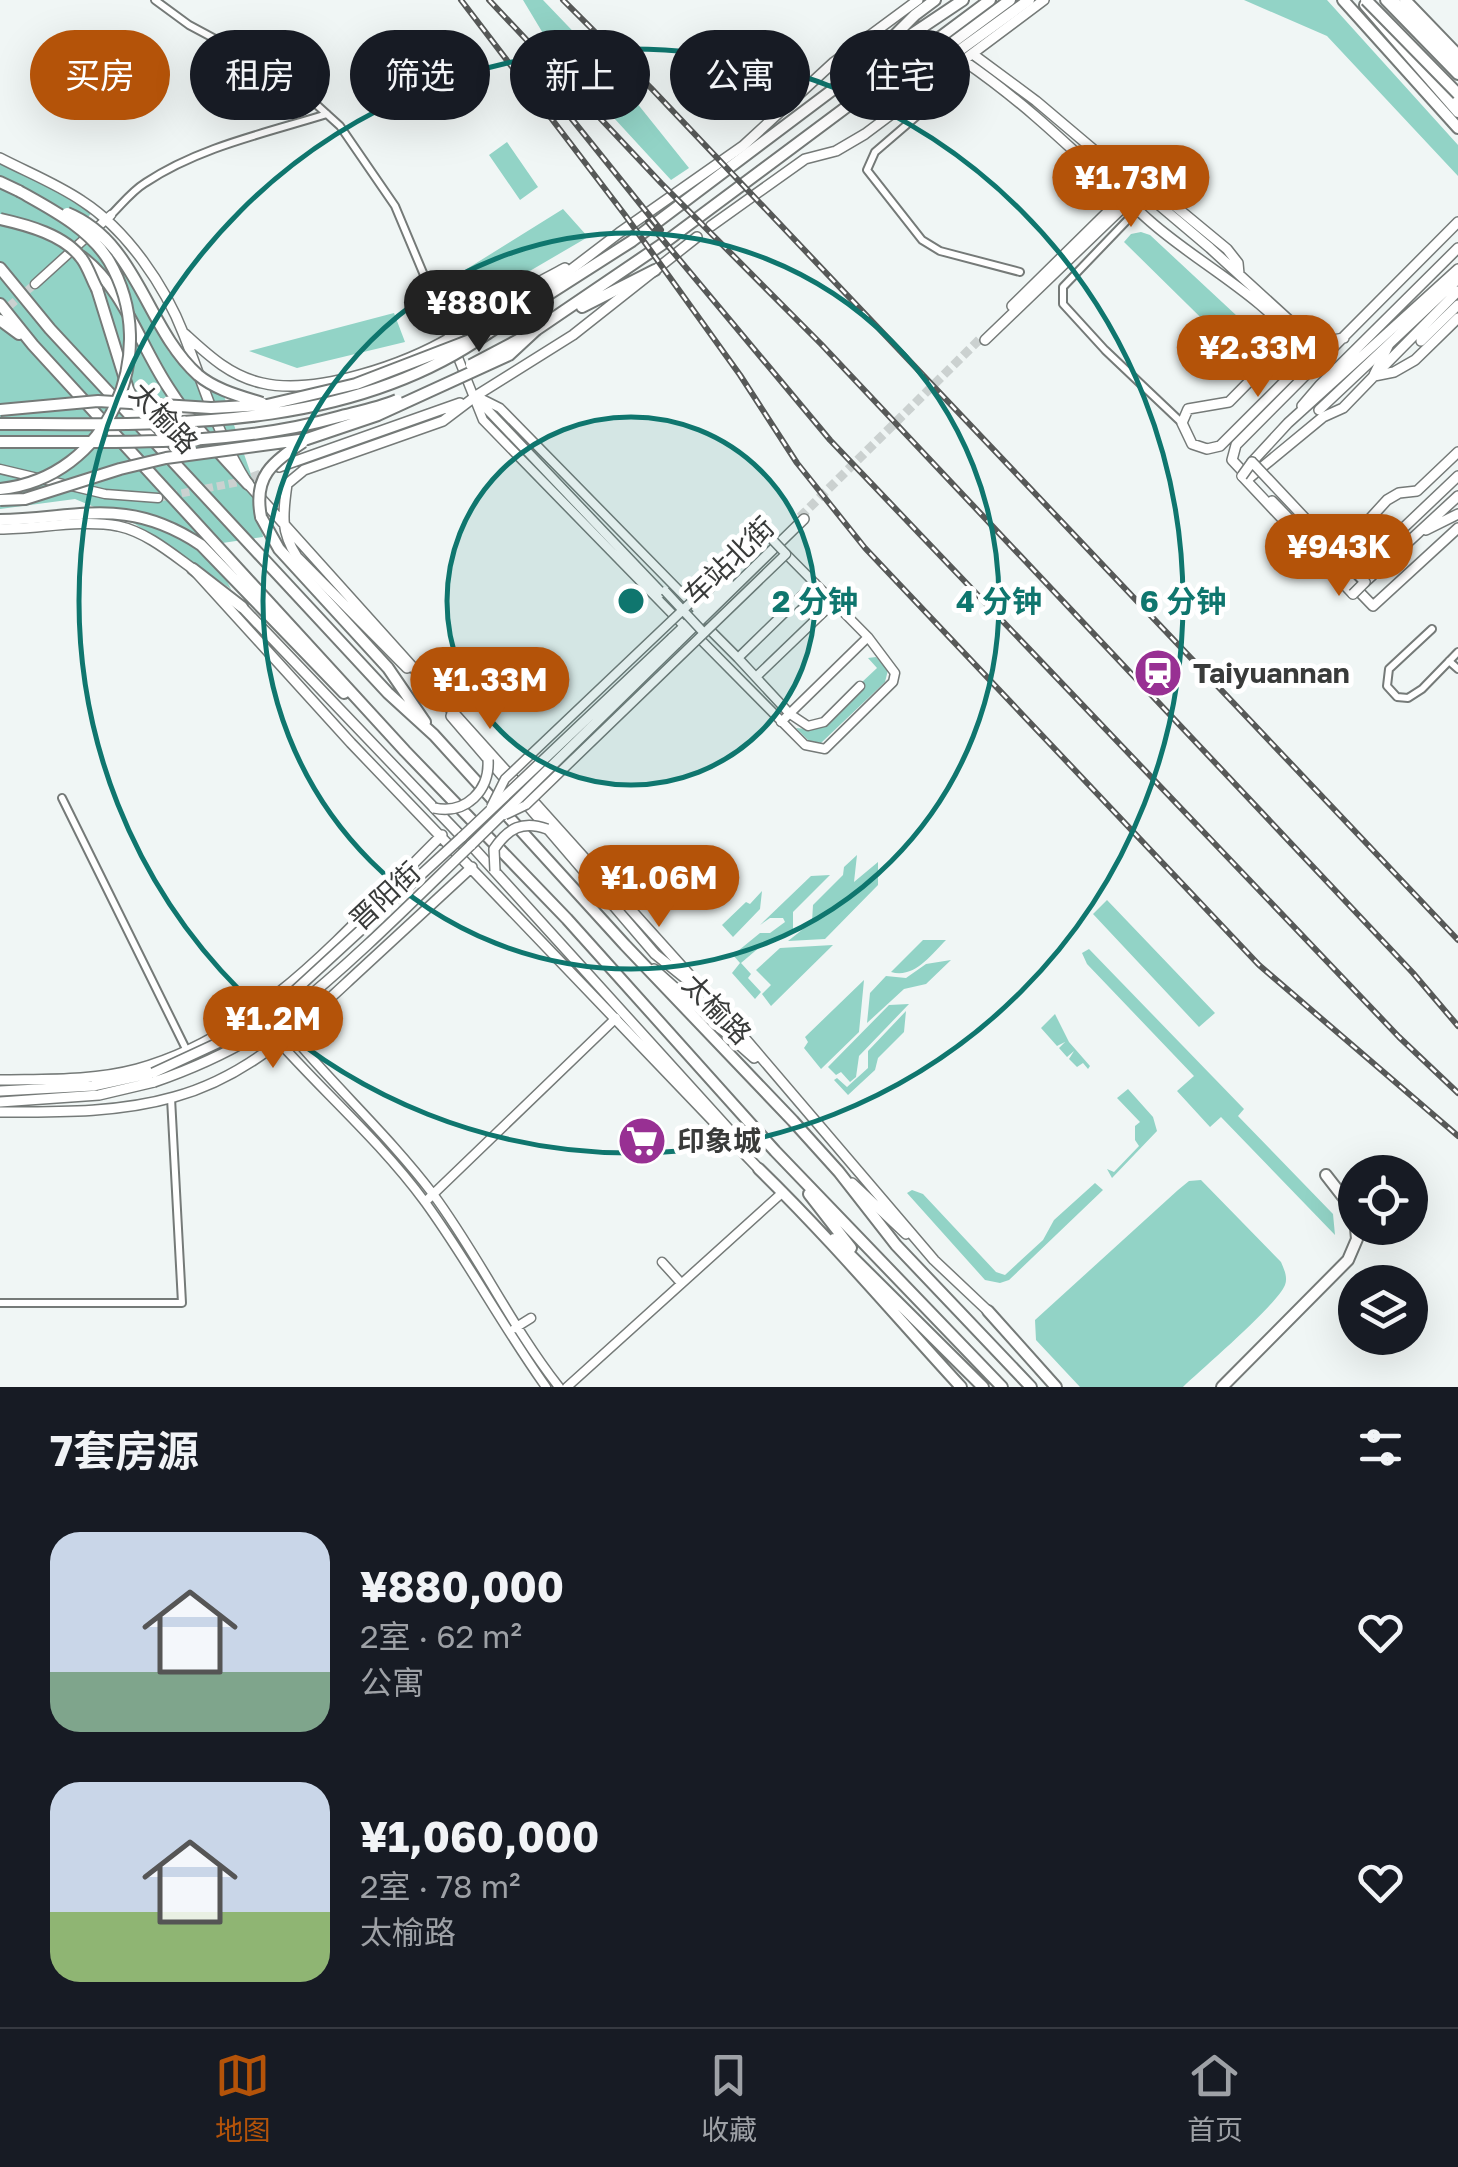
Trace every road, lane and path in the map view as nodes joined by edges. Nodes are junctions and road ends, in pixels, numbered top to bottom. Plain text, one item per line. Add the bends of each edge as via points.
1 (154, 0) edge
2 (918, 0) edge
3 (936, 0) edge
4 (962, 0) edge
5 (1010, 0) edge
6 (1029, 0) edge
7 (1044, 0) edge
8 (1344, 0) edge
9 (1366, 0) edge
10 (1390, 0) edge
11 (1405, 0) edge
12 (986, 3) edge
13 (199, 30) edge
14 (900, 30) edge
15 (918, 30) edge
16 (948, 30) edge
17 (969, 30) edge
18 (970, 43) edge
19 (1458, 54) edge
20 (970, 57) edge
21 (970, 59) edge
22 (970, 59) edge
23 (1458, 64) edge
24 (1458, 74) edge
25 (830, 92) edge
26 (1458, 94) edge
27 (1458, 104) edge
28 (1458, 112) edge
29 (330, 117) edge
30 (307, 120) edge
31 (832, 120) edge
32 (882, 120) edge
33 (912, 120) edge
34 (1458, 128) edge
35 (0, 158) edge
36 (0, 182) edge
37 (1138, 188) junction
38 (33, 199) junction
39 (1131, 201) junction
40 (1160, 205) junction
41 (108, 217) junction
42 (0, 219) edge
43 (1148, 220) junction
44 (1458, 222) edge
45 (711, 226) dead end
46 (697, 237) dead end
47 (1458, 248) edge
48 (594, 252) junction
49 (82, 257) junction
50 (0, 268) edge
51 (1458, 269) edge
52 (656, 270) junction
53 (1020, 272) dead end
54 (1240, 277) junction
55 (1458, 279) edge
56 (35, 284) tunnel mouth
57 (1458, 290) edge
58 (0, 304) edge
59 (1457, 309) edge
60 (0, 320) edge
61 (536, 330) junction
62 (183, 332) junction
63 (488, 333) junction
64 (450, 334) junction
65 (1293, 336) junction
66 (1346, 338) junction
67 (984, 339) tunnel mouth
68 (1421, 341) dead end
69 (33, 345) junction
70 (1388, 346) junction
71 (1305, 369) junction
72 (1374, 376) junction
73 (476, 396) junction
74 (268, 405) junction
75 (0, 410) edge
76 (1318, 410) dead end
77 (1182, 423) junction
78 (0, 424) edge
79 (1288, 424) junction
80 (148, 434) junction
81 (307, 439) junction
82 (0, 442) edge
83 (1458, 452) edge
84 (1252, 462) junction
85 (279, 468) tunnel mouth
86 (0, 469) edge
87 (1458, 476) edge
88 (1249, 478) junction
89 (248, 484) junction
90 (0, 488) edge
91 (1458, 496) edge
92 (158, 498) tunnel mouth
93 (0, 500) edge
94 (1458, 514) edge
95 (802, 518) tunnel mouth
96 (0, 520) edge
97 (282, 525) junction
98 (1458, 528) edge
99 (0, 529) edge
100 (1396, 534) dead end
101 (1415, 536) junction
102 (1325, 556) junction
103 (789, 557) junction
104 (193, 570) junction
105 (1365, 582) junction
106 (815, 583) junction
107 (834, 602) junction
108 (242, 607) joint
109 (682, 611) junction
110 (702, 614) junction
111 (689, 627) junction
112 (1432, 630) dead end
113 (706, 636) junction
114 (868, 637) junction
115 (1458, 652) edge
116 (738, 658) junction
117 (1450, 661) junction
118 (1458, 669) edge
119 (756, 677) junction
120 (860, 686) dead end
121 (790, 714) junction
122 (781, 722) junction
123 (434, 735) junction
124 (405, 752) junction
125 (488, 760) junction
126 (505, 779) junction
127 (519, 797) junction
128 (62, 798) dead end
129 (434, 808) junction
130 (493, 815) junction
131 (546, 829) junction
132 (442, 835) junction
133 (466, 841) junction
134 (472, 867) junction
135 (495, 871) junction
136 (625, 945) junction
137 (713, 1000) junction
138 (266, 1003) junction
139 (253, 1012) junction
140 (616, 1018) junction
141 (291, 1036) junction
142 (279, 1044) junction
143 (186, 1050) junction
144 (153, 1077) junction
145 (0, 1080) edge
146 (782, 1084) junction
147 (0, 1092) edge
148 (172, 1098) junction
149 (0, 1102) edge
150 (0, 1112) edge
151 (775, 1151) junction
152 (759, 1169) junction
153 (840, 1172) junction
154 (1326, 1174) dead end
155 (1338, 1190) edge
156 (783, 1192) junction
157 (433, 1194) junction
158 (425, 1202) junction
159 (810, 1218) junction
160 (1354, 1245) edge
161 (934, 1260) junction
162 (662, 1262) dead end
163 (863, 1265) junction
164 (681, 1283) junction
165 (0, 1303) edge
166 (988, 1311) joint
167 (531, 1318) dead end
168 (511, 1330) junction
169 (546, 1387) edge
170 (559, 1387) edge
171 (566, 1387) edge
172 (961, 1387) edge
173 (983, 1387) edge
174 (1002, 1387) edge
175 (1031, 1387) edge
176 (1056, 1387) edge
177 (1222, 1387) edge

1 - 13 street
2 - 48 main road via 834,62 743,146
3 - 14 highway
4 - 15 highway
5 - 17 highway
6 - 18 highway
7 - 20 main road
8 - 34 highway
9 - 26 highway, bridge
9 - 27 main road
9 - 28 highway, bridge
10 - 23 main road
10 - 24 highway
11 - 19 highway
12 - 16 highway
21 - 37 main road via 1036,101
22 - 39 main road
25 - 63 highway via 632,240
29 - 64 street via 395,206
30 - 41 street via 179,165 142,184
31 - 61 highway
32 - 45 main road via 836,152 782,173
33 - 53 street via 875,152 867,170 922,240
35 - 41 main road
36 - 38 highway, bridge
37 - 39 main road
37 - 40 main road
37 - 54 main road via 1146,182 1227,250
38 - 74 highway, bridge via 80,218 103,236 133,272 178,354 200,377
38 - 90 highway, bridge via 70,220 107,257 128,306 131,360 122,394 78,456 43,480
39 - 43 main road
39 - 67 main road
39 - 77 street via 1064,286 1063,304
40 - 43 main road via 1144,206
40 - 54 main road
41 - 56 street
41 - 62 main road via 151,273
42 - 49 highway, bridge via 44,232
43 - 65 main road
44 - 66 main road
46 - 52 main road
47 - 79 main road
48 - 63 main road
48 - 64 main road
49 - 80 highway, bridge
49 - 89 highway via 115,292 204,437
50 - 80 highway, 太榆路
51 - 79 main road
52 - 61 highway
52 - 73 main road via 573,335
54 - 66 main road via 1314,340
55 - 70 main road
57 - 72 main road
58 - 69 highway, 太榆路
59 - 68 main road
59 - 72 main road via 1415,360
60 - 69 highway
61 - 81 highway, bridge via 509,355 378,415
61 - 82 highway, bridge via 389,403 309,426 154,443
62 - 64 main road via 236,374 290,387 333,382 395,362
62 - 89 main road via 202,392
63 - 74 highway, bridge via 356,384
63 - 78 highway, bridge via 459,354 356,396 228,420
64 - 73 street
65 - 71 main road
65 - 77 main road via 1230,402 1188,409
66 - 71 main road
69 - 124 highway, 太榆路
70 - 72 main road
70 - 76 main road
71 - 77 main road via 1220,446 1192,444
71 - 88 main road via 1236,445 1232,460
72 - 88 main road via 1343,408
73 - 85 main road
73 - 97 main road via 442,421 304,470 287,484
73 - 109 street, bridge
73 - 110 street via 500,408
73 - 111 street via 483,420
74 - 75 highway, bridge via 98,401
79 - 84 main road
80 - 123 highway, 太榆路
81 - 93 highway, bridge via 166,458 26,499
81 - 123 highway, bridge via 269,467 260,486 261,517 279,550 388,668
83 - 102 main road via 1417,491 1387,500
84 - 105 main road, bridge
84 - 105 main road, bridge via 1242,476 1353,594
86 - 92 street via 105,494
87 - 100 main road
88 - 102 main road
89 - 97 main road
91 - 101 main road
94 - 101 main road
95 - 110 main road, 车站北街
96 - 124 highway via 121,513 158,521 201,545
97 - 125 main road via 297,556
97 - 137 main road
98 - 102 main road via 1374,606
99 - 104 main road via 122,527
101 - 105 main road
103 - 106 street
103 - 109 street, bridge via 765,532
103 - 113 street, bridge
104 - 108 highway
104 - 132 main road
106 - 107 street
106 - 116 street
107 - 114 street
107 - 119 street
108 - 129 main road
109 - 111 street, bridge
109 - 126 street, bridge
110 - 111 main road, 车站北街
111 - 113 street, bridge
111 - 127 main road, 车站北街, bridge
112 - 117 street via 1389,669 1386,686 1408,698
113 - 116 street
113 - 122 street
113 - 127 street, bridge
114 - 121 street
114 - 122 street via 894,668 893,682 825,749 805,746
115 - 117 street
116 - 119 street
117 - 118 street
119 - 121 street
120 - 121 street via 816,726
121 - 122 street
123 - 136 highway, 太榆路
124 - 151 highway, 太榆路 via 567,919
125 - 126 main road, bridge
125 - 129 main road, bridge via 478,795 456,808
126 - 127 main road, bridge
126 - 130 street, bridge
127 - 130 main road, 晋阳街, bridge
127 - 130 street, bridge
127 - 131 main road, bridge
128 - 143 street
129 - 133 main road
130 - 133 main road, 晋阳街, bridge
131 - 135 main road, bridge via 524,824 510,830 494,848
131 - 137 main road via 654,954
132 - 134 main road
132 - 138 main road
133 - 135 main road, bridge
133 - 144 main road, 晋阳街, bridge via 276,1008
134 - 140 main road
134 - 141 main road
135 - 152 main road via 719,1114
136 - 146 main road
136 - 153 highway, 太榆路
137 - 146 main road
138 - 139 main road
138 - 141 street
139 - 142 street
139 - 143 main road
140 - 152 main road
140 - 157 street
141 - 142 main road
141 - 157 street
142 - 148 main road via 229,1077
142 - 158 street
143 - 145 main road via 135,1070
144 - 147 main road, 晋阳街
144 - 149 main road, 晋阳街 via 100,1095
146 - 161 main road
148 - 150 main road via 74,1112
148 - 165 street via 182,1302
151 - 163 highway
151 - 174 highway, 太榆路
152 - 156 highway
153 - 161 main road
153 - 175 highway, 太榆路 via 896,1244
154 - 155 highway
156 - 159 highway
156 - 164 street
157 - 158 street
157 - 168 street
158 - 168 street
159 - 163 highway
159 - 172 highway
160 - 177 highway via 1348,1260
161 - 166 main road
162 - 164 street
163 - 173 highway
164 - 171 street
166 - 176 highway
167 - 168 street
168 - 169 street
168 - 170 street

